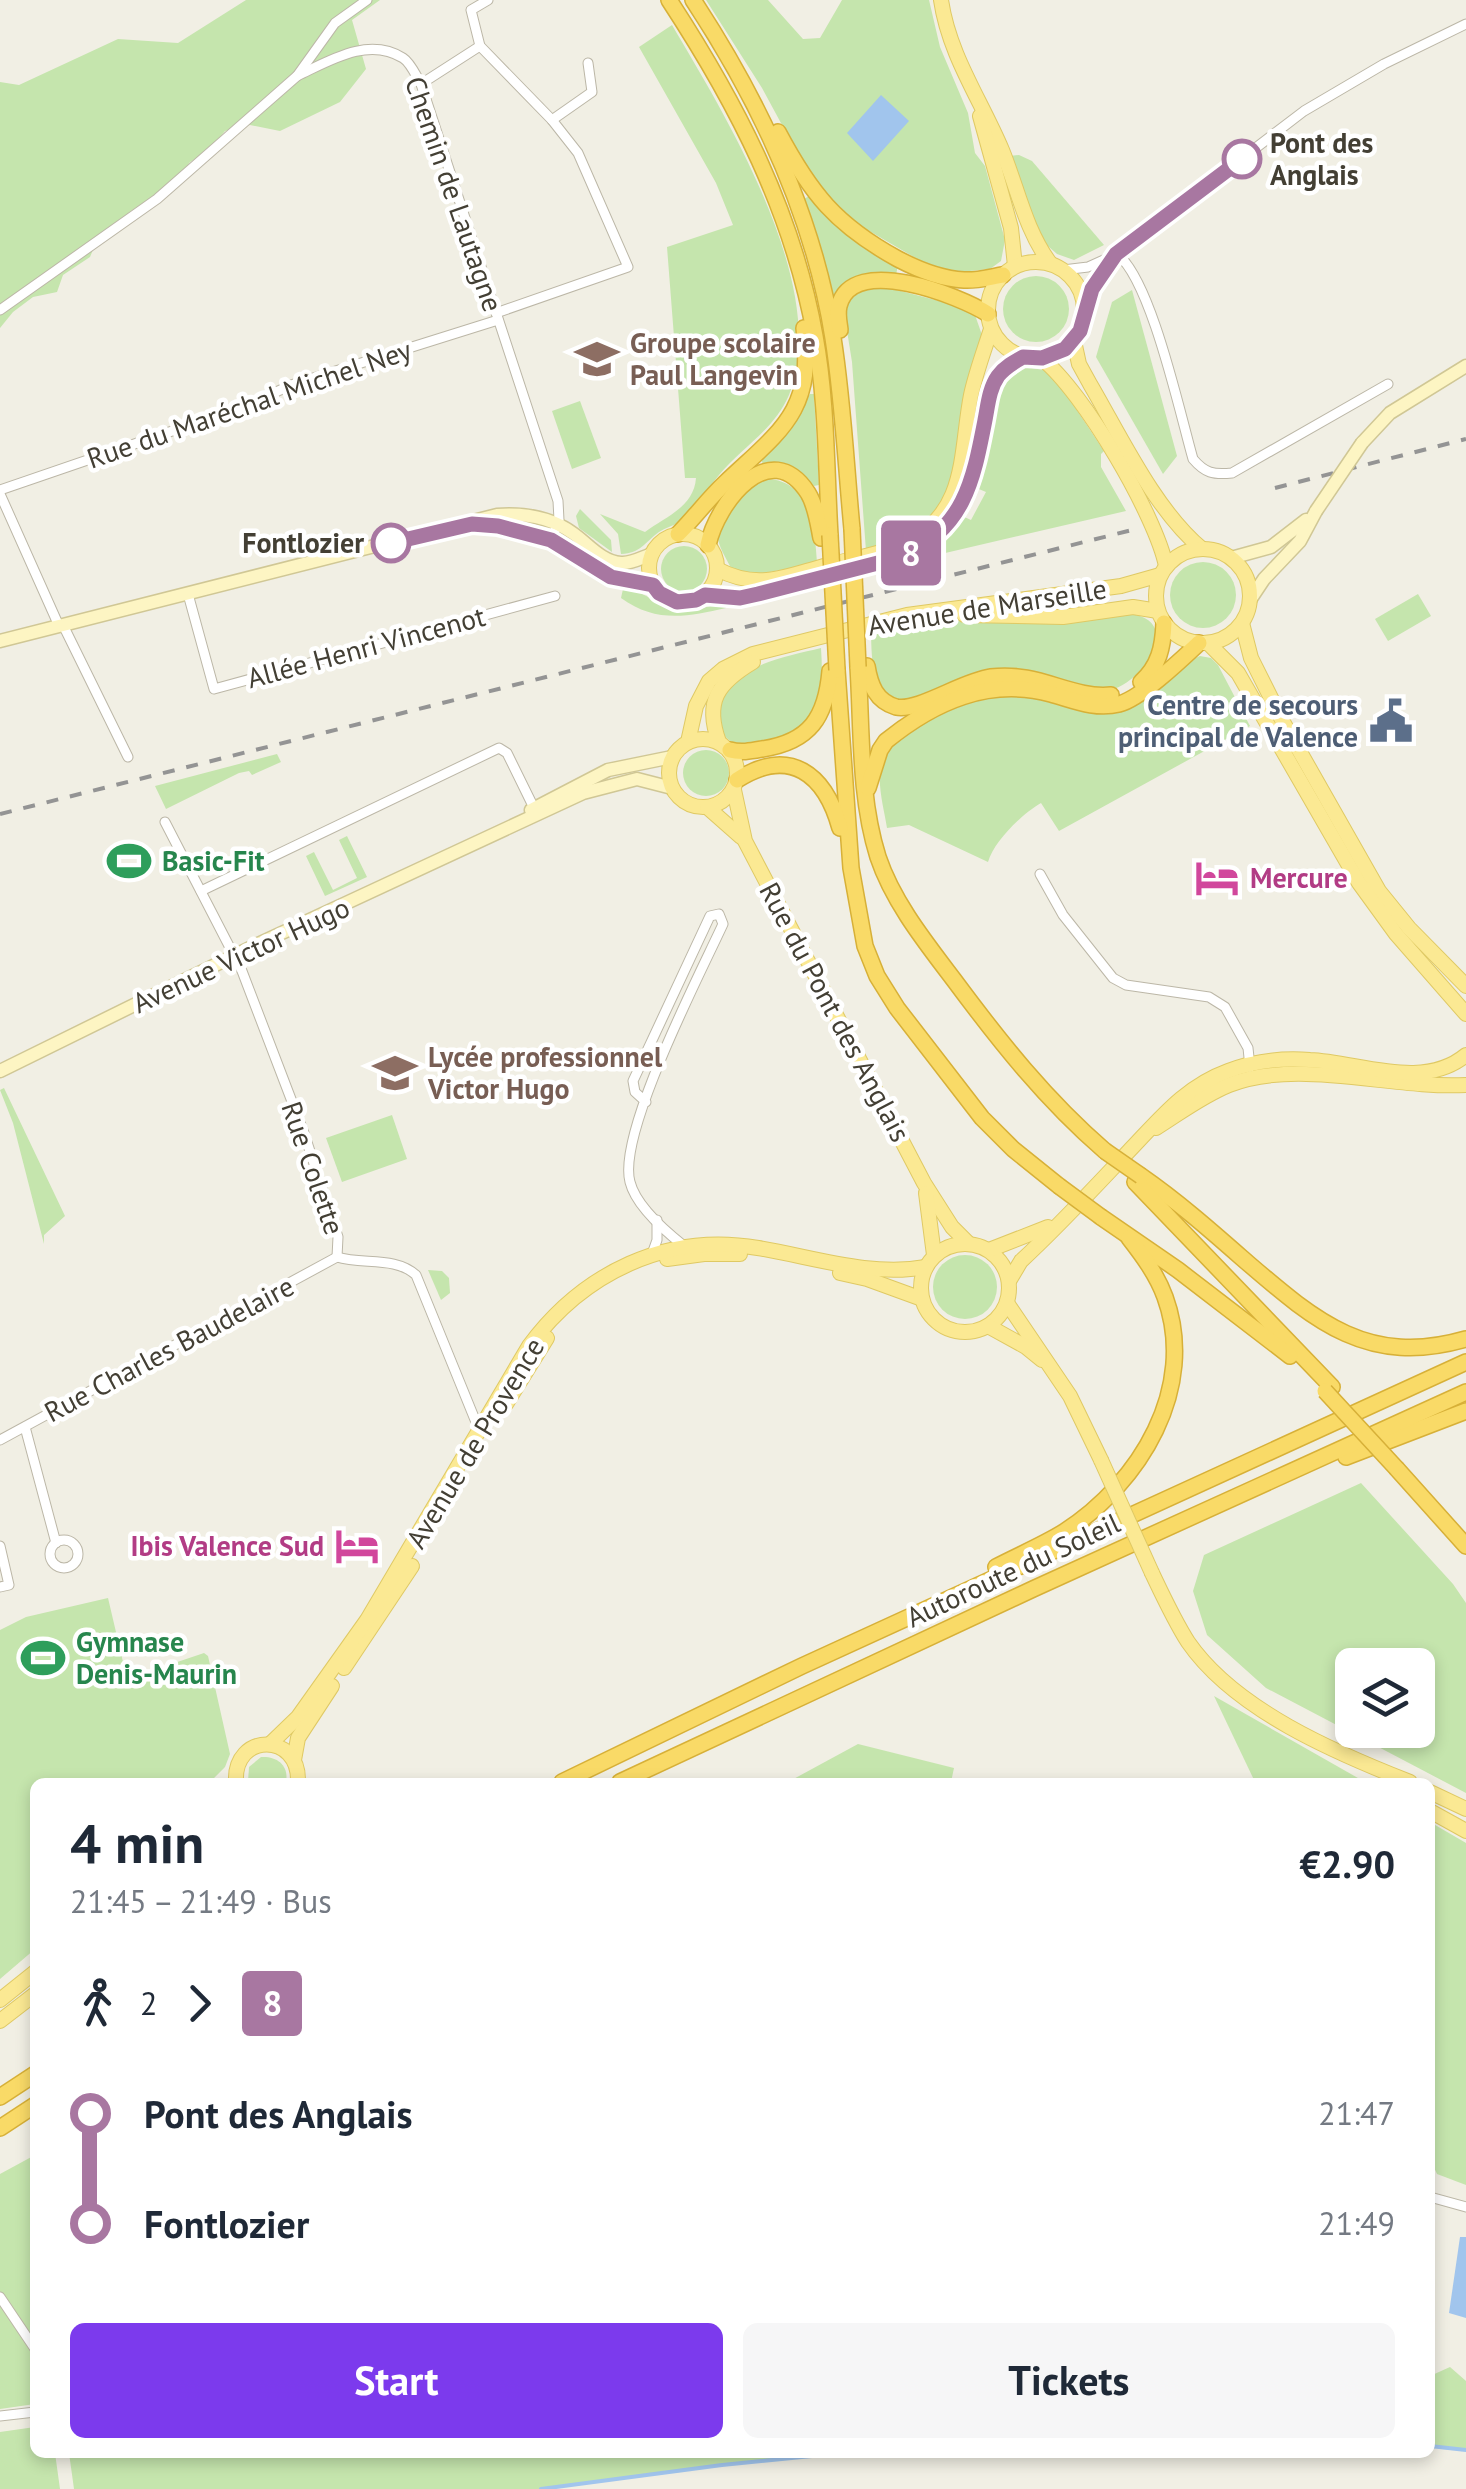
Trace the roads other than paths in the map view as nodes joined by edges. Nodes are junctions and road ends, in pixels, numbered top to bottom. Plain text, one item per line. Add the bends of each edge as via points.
1 (368, 0) edge
2 (488, 0) edge
3 (668, 0) edge
4 (693, 0) edge
5 (942, 0) edge
6 (1466, 24) edge
7 (711, 28) junction
8 (480, 46) junction
9 (588, 63) dead end
10 (297, 76) junction
11 (421, 84) junction
12 (975, 96) junction
13 (552, 120) junction
14 (789, 230) junction
15 (1116, 254) junction
16 (1056, 267) junction
17 (1009, 270) junction
18 (1085, 308) junction
19 (0, 310) edge
20 (497, 316) junction
21 (989, 322) junction
22 (1074, 341) junction
23 (1023, 357) junction
24 (1042, 358) junction
25 (1466, 366) edge
26 (1388, 384) dead end
27 (845, 454) junction
28 (0, 492) edge
29 (1316, 511) junction
30 (472, 524) junction
31 (558, 524) junction
32 (678, 534) junction
33 (825, 536) junction
34 (551, 540) junction
35 (708, 545) junction
36 (1202, 549) junction
37 (652, 554) junction
38 (1231, 558) junction
39 (718, 569) junction
40 (1163, 571) junction
41 (653, 585) junction
42 (188, 594) junction
43 (705, 595) junction
44 (555, 596) dead end
45 (1250, 600) junction
46 (1161, 617) junction
47 (1242, 623) junction
48 (61, 626) junction
49 (0, 640) edge
50 (1204, 643) junction
51 (862, 667) junction
52 (834, 671) junction
53 (688, 742) junction
54 (724, 746) junction
55 (128, 757) dead end
56 (672, 757) junction
57 (736, 785) junction
58 (672, 788) junction
59 (866, 796) junction
60 (534, 808) junction
61 (708, 808) junction
62 (165, 822) dead end
63 (482, 840) junction
64 (745, 842) junction
65 (850, 868) junction
66 (1040, 874) dead end
67 (200, 890) junction
68 (235, 955) junction
69 (1466, 986) edge
70 (1466, 1014) edge
71 (1466, 1055) edge
72 (0, 1071) edge
73 (1250, 1072) junction
74 (1466, 1085) edge
75 (646, 1102) junction
76 (1138, 1179) junction
77 (924, 1183) junction
78 (1064, 1218) junction
79 (657, 1220) junction
80 (1129, 1238) junction
81 (969, 1244) junction
82 (684, 1246) junction
83 (989, 1250) junction
84 (652, 1254) junction
85 (337, 1257) junction
86 (930, 1261) junction
87 (1009, 1281) junction
88 (922, 1299) junction
89 (1007, 1302) junction
90 (988, 1326) junction
91 (1466, 1339) edge
92 (1466, 1362) edge
93 (1054, 1371) junction
94 (464, 1388) junction
95 (1328, 1389) junction
96 (1466, 1392) edge
97 (496, 1404) junction
98 (1466, 1411) edge
99 (25, 1427) junction
100 (480, 1434) junction
101 (0, 1440) edge
102 (1400, 1467) junction
103 (1239, 1496) junction
104 (1466, 1534) edge
105 (56, 1543) dead end
106 (0, 1546) edge
107 (1466, 1546) edge
108 (4, 1586) edge
109 (802, 1666) junction
110 (270, 1744) junction
111 (294, 1760) junction
112 (1364, 1764) junction
113 (237, 1778) edge
114 (297, 1778) edge
115 (570, 1778) edge
116 (629, 1778) edge
117 (1383, 1778) edge
118 (1400, 1778) edge
119 (1435, 1794) edge
120 (1466, 1809) edge
121 (1435, 1813) edge
122 (1466, 1830) edge
123 (30, 1976) edge
124 (30, 1998) edge
125 (0, 2000) edge
126 (0, 2022) edge
127 (30, 2077) edge
128 (0, 2097) edge
129 (30, 2108) edge
130 (0, 2128) edge
131 (1435, 2198) edge
132 (1466, 2207) edge
133 (0, 2298) edge
134 (30, 2342) edge
135 (30, 2413) edge
136 (0, 2416) edge

1 - 10 street via 336,23
2 - 8 street via 471,10
3 - 14 highway via 744,125
4 - 7 highway
5 - 12 main road
6 - 15 street via 1304,110
7 - 17 highway via 757,93 800,173 838,220 934,274 971,280
7 - 27 highway via 781,160 802,215 833,339
8 - 11 street
8 - 13 street
9 - 13 street via 592,92
10 - 11 street, Chemin de Lautagne via 376,48 405,59
10 - 19 street via 158,200
11 - 20 street, Chemin de Lautagne
12 - 16 main road via 1034,241
12 - 17 main road via 1011,228
13 - 20 street, Rue du Maréchal Michel Ney via 578,153 628,266
14 - 32 highway via 808,360 800,399 772,439
14 - 33 highway via 819,360
15 - 16 street via 1088,267
15 - 18 street
15 - 26 street via 1127,261 1145,300 1192,459 1203,471 1232,473
16 - 17 main road via 1038,262
16 - 18 main road via 1078,286
17 - 21 main road via 994,286
18 - 22 main road
20 - 28 street, Rue du Maréchal Michel Ney
20 - 31 street, Chemin de Lautagne via 558,500
21 - 23 main road via 998,341
21 - 27 highway via 957,298 896,281 864,282 850,290 838,311
21 - 39 main road via 960,478 936,522 893,548 788,575 746,582
22 - 24 main road
22 - 36 main road via 1084,374 1136,461
23 - 24 main road
23 - 43 main road via 1007,366 991,390 969,488 932,539 901,557 758,594
24 - 40 main road via 1063,378 1128,480 1160,539
25 - 29 main road, bridge via 1390,413
27 - 51 highway, bridge
28 - 48 street
29 - 38 main road via 1271,547
29 - 45 main road
30 - 31 main road via 513,514
30 - 34 main road
30 - 42 main road
31 - 34 street
31 - 37 main road via 614,562
32 - 35 main road
32 - 37 main road
33 - 35 highway via 807,491 792,476 769,471 748,480 720,510
33 - 52 highway, bridge
34 - 41 main road via 611,577
35 - 39 main road
36 - 38 main road
36 - 40 main road via 1176,557
37 - 41 main road
38 - 45 main road via 1242,570
39 - 43 main road
40 - 46 main road via 1156,599
40 - 53 main road, Avenue de Marseille via 1121,586 907,616 753,654 708,681
41 - 43 main road via 677,602
42 - 44 street, Allée Henri Vincenot via 214,688
42 - 48 main road
45 - 47 main road
46 - 50 main road via 1176,635
46 - 51 highway via 1164,640 1154,668 1127,691 1108,696 1014,676 976,680 898,707 874,692
46 - 54 main road, Avenue de Marseille via 1133,607 1063,617 940,616 776,654 745,667 716,696 712,720
47 - 50 main road
47 - 69 main road via 1275,708 1379,891
48 - 49 main road
48 - 55 street
50 - 59 highway via 1118,704 1090,706 1013,687 952,700 886,741
50 - 70 main road via 1238,673 1376,908
51 - 59 highway
52 - 54 highway via 827,700 798,738 740,752
52 - 65 highway
53 - 54 main road via 704,738
53 - 56 main road
54 - 57 main road via 738,769
56 - 58 main road
56 - 60 main road, Avenue Victor Hugo via 608,770
57 - 61 main road
57 - 64 main road, Rue du Pont des Anglais
57 - 65 highway via 760,767 794,766 808,774 833,804
58 - 61 main road via 691,805
58 - 63 main road, Avenue Victor Hugo via 651,780 617,782
59 - 76 highway, bridge via 885,874 922,936 1036,1087
60 - 63 main road, Avenue Victor Hugo
60 - 67 street via 499,748
61 - 64 main road, Rue du Pont des Anglais
62 - 67 street, Rue Colette
63 - 68 main road, Avenue Victor Hugo
64 - 77 main road, Rue du Pont des Anglais
65 - 80 highway, bridge via 865,946 897,1008 1013,1149
66 - 73 street via 1113,978 1218,1001 1248,1048
67 - 68 street, Rue Colette
68 - 72 main road, Avenue Victor Hugo
68 - 85 street, Rue Colette via 304,1133 338,1238
71 - 73 main road via 1437,1070 1311,1060
73 - 74 main road
73 - 78 main road via 1214,1076 1184,1095
75 - 75 street via 633,1081 710,916 719,914 723,924
75 - 79 street via 628,1173 637,1198
76 - 91 highway via 1182,1206 1341,1334 1406,1349
76 - 95 highway
77 - 81 main road, Rue du Pont des Anglais
77 - 86 main road, Rue du Pont des Anglais via 934,1234
78 - 83 main road
78 - 87 main road
79 - 82 street
79 - 84 street
80 - 95 highway
80 - 109 highway via 1160,1286 1173,1340 1163,1411 1132,1471 1065,1531
81 - 83 main road
81 - 86 main road via 952,1245
82 - 84 main road, Avenue de Provence
82 - 86 main road, Avenue de Provence via 733,1244 884,1270
83 - 87 main road
84 - 97 main road, Avenue de Provence via 571,1299 530,1346
85 - 94 street, Rue Colette via 400,1265 416,1276
85 - 99 street, Rue Charles Baudelaire
86 - 88 main road
87 - 89 main road
88 - 90 main road via 932,1317 953,1331
88 - 111 main road, Avenue de Provence via 867,1279 729,1253 670,1258 594,1293 539,1349 394,1598 307,1722
89 - 90 main road
89 - 93 main road
90 - 93 main road
92 - 109 highway, Autoroute du Soleil
93 - 112 main road, bridge via 1188,1640 1254,1704
94 - 97 street via 486,1405
94 - 100 street, Rue Colette
95 - 102 highway, bridge
96 - 103 highway, Autoroute du Soleil
97 - 100 main road, Avenue de Provence
98 - 103 highway
99 - 101 street, Rue Charles Baudelaire
99 - 105 street
100 - 110 main road, Avenue de Provence via 367,1620 298,1717
102 - 104 highway
102 - 107 highway
103 - 116 highway, Autoroute du Soleil
106 - 108 street
109 - 115 highway, Autoroute du Soleil
110 - 111 main road
110 - 113 main road, Avenue de Provence via 245,1753
111 - 114 main road
112 - 117 main road
112 - 118 main road
119 - 120 main road
121 - 122 main road
123 - 125 main road
124 - 126 main road
127 - 128 highway
129 - 130 highway
131 - 132 street
133 - 134 street
135 - 136 street

